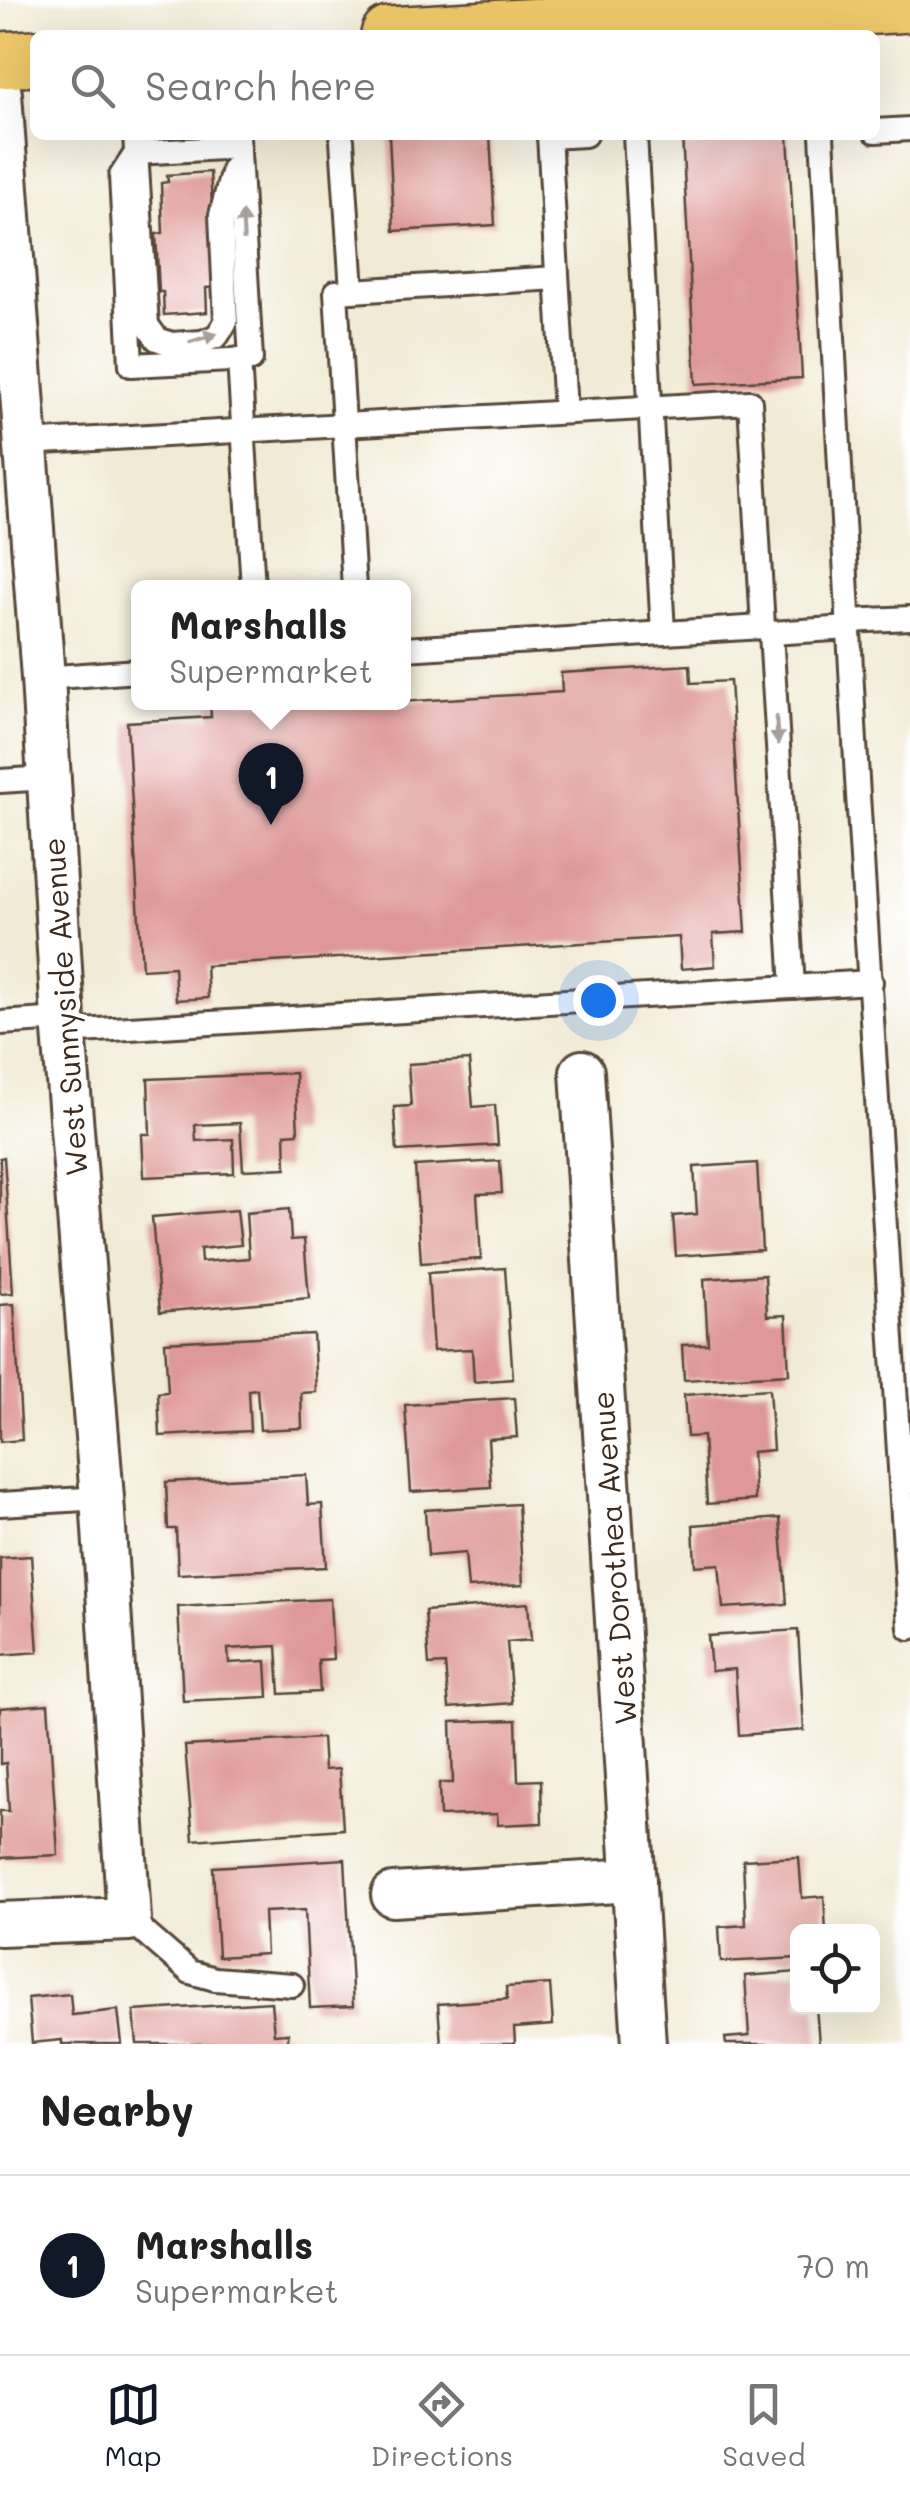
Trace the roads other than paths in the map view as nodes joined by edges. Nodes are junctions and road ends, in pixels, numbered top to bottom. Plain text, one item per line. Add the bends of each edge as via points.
1 (910, 4) edge
2 (816, 22) edge
3 (542, 30) edge
4 (30, 58) edge
5 (0, 60) edge
6 (0, 94) edge
7 (910, 129) edge
8 (880, 131) edge
9 (342, 140) dead end
10 (549, 140) edge
11 (635, 140) edge
12 (822, 140) edge
13 (238, 141) edge
14 (136, 144) edge
15 (557, 278) junction
16 (352, 290) junction
17 (8, 305) edge
18 (239, 359) junction
19 (650, 408) junction
20 (565, 412) junction
21 (344, 424) junction
22 (244, 430) junction
23 (25, 443) junction
24 (14, 486) edge
25 (253, 580) edge
26 (354, 580) edge
27 (910, 618) edge
28 (849, 625) junction
29 (767, 630) junction
30 (663, 632) junction
31 (411, 649) edge
32 (131, 672) edge
33 (43, 678) junction
34 (48, 778) junction
35 (0, 782) edge
36 (870, 982) junction
37 (793, 988) junction
38 (0, 1023) edge
39 (64, 1025) junction
40 (582, 1072) dead end
41 (910, 1220) edge
42 (885, 1222) junction
43 (902, 1370) edge
44 (102, 1498) junction
45 (0, 1504) edge
46 (910, 1628) edge
47 (634, 1880) junction
48 (393, 1895) dead end
49 (129, 1919) junction
50 (0, 1924) edge
51 (292, 1985) dead end
52 (644, 2044) edge

1 - 2 main road
2 - 3 main road
4 - 5 main road
6 - 17 street, West Sunnyside Avenue
7 - 8 lane
9 - 16 lane
10 - 15 lane
11 - 19 lane
12 - 28 lane
13 - 14 lane
14 -> 13 lane via 147,326 172,344 218,336 226,322 220,216
18 -> 13 lane via 251,358
14 - 18 lane via 122,176 132,365
15 - 16 lane
15 - 20 lane
16 - 21 lane via 336,292
17 - 23 street, West Sunnyside Avenue
18 - 22 lane
19 - 20 lane
19 - 29 lane via 750,402
19 - 30 lane
20 - 21 lane
21 - 22 lane
21 - 26 lane
22 - 23 lane
22 - 25 lane
23 - 24 street, West Sunnyside Avenue
24 - 33 street, West Sunnyside Avenue
27 - 28 lane
28 - 29 lane
28 - 36 lane
29 - 30 lane
29 -> 37 lane
30 - 31 lane
32 - 33 lane
33 - 34 street, West Sunnyside Avenue
34 - 35 lane
34 - 39 street, West Sunnyside Avenue
36 - 37 lane
36 - 42 lane
37 - 39 lane
38 - 39 lane
39 - 44 street, West Sunnyside Avenue
40 - 47 street, West Dorothea Avenue
41 - 42 lane
42 - 43 lane
43 - 46 lane
44 - 45 lane
44 - 49 street, West Sunnyside Avenue
47 - 48 street
47 - 52 street, West Dorothea Avenue
49 - 50 street
49 - 51 lane via 190,1972

